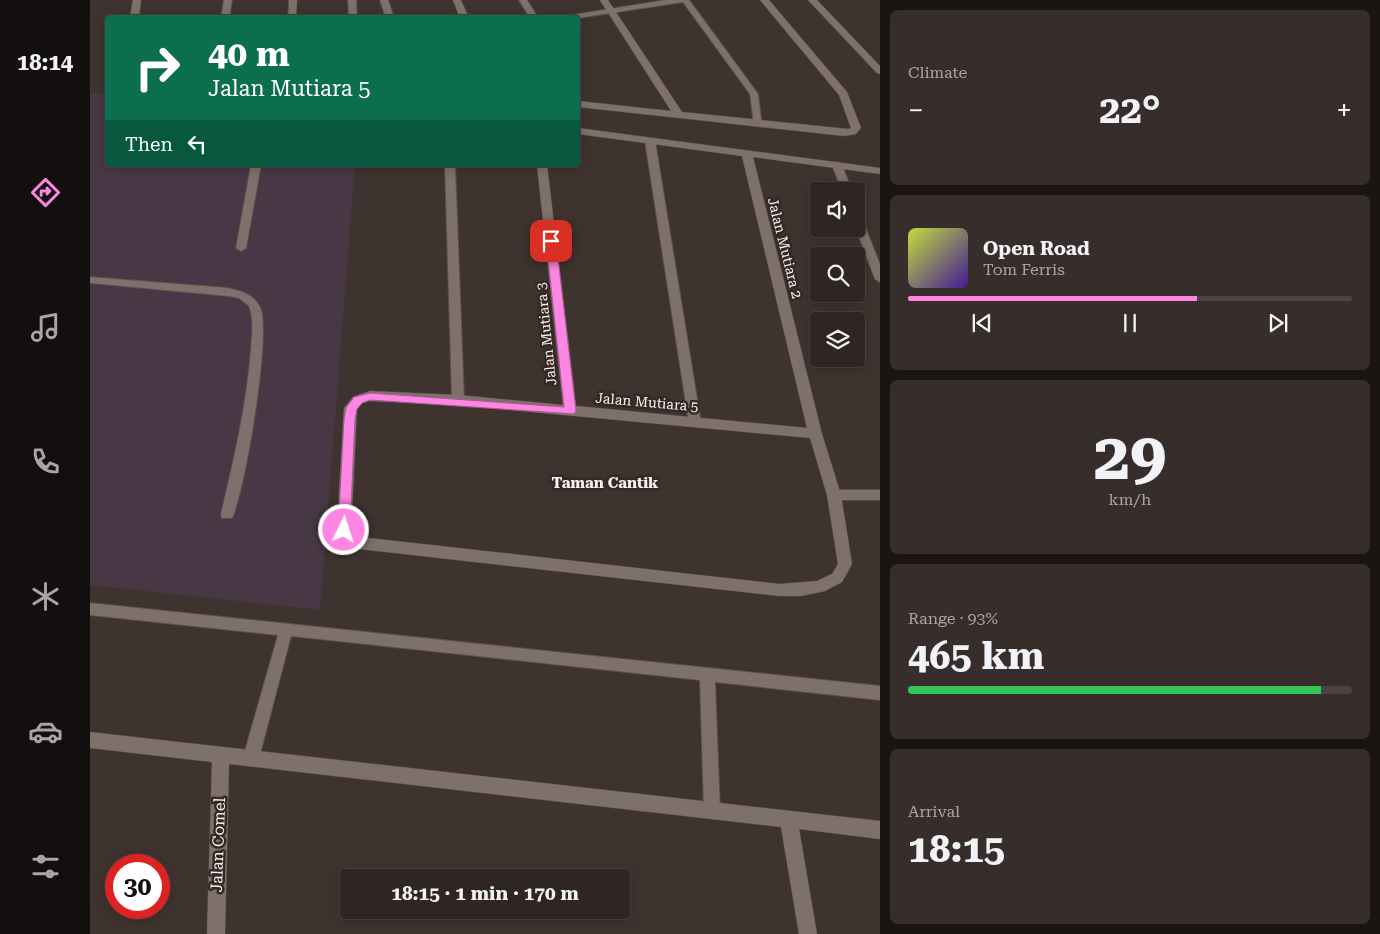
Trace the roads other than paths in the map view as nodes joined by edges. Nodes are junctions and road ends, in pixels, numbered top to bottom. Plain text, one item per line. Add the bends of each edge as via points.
1 (137, 0) edge
2 (228, 0) edge
3 (293, 0) edge
4 (352, 0) edge
5 (384, 0) edge
6 (457, 0) edge
7 (523, 0) edge
8 (604, 0) edge
9 (683, 0) edge
10 (764, 0) edge
11 (812, 0) edge
12 (611, 10) junction
13 (134, 15) edge
14 (226, 15) edge
15 (292, 15) edge
16 (353, 15) edge
17 (389, 15) edge
18 (464, 15) edge
19 (532, 15) edge
20 (578, 15) edge
21 (880, 71) edge
22 (580, 104) edge
23 (680, 116) junction
24 (759, 125) junction
25 (580, 131) edge
26 (650, 141) junction
27 (747, 154) junction
28 (837, 165) junction
29 (256, 167) edge
30 (450, 167) edge
31 (542, 167) edge
32 (880, 170) edge
33 (844, 182) edge
34 (864, 237) edge
35 (241, 248) dead end
36 (880, 279) edge
37 (90, 280) edge
38 (358, 400) joint
39 (458, 400) junction
40 (570, 411) junction
41 (694, 423) junction
42 (815, 434) junction
43 (834, 495) junction
44 (880, 495) edge
45 (227, 514) dead end
46 (90, 609) edge
47 (286, 630) junction
48 (707, 674) junction
49 (880, 693) edge
50 (90, 740) edge
51 (221, 755) junction
52 (251, 758) junction
53 (712, 811) junction
54 (788, 819) junction
55 (880, 830) edge
56 (216, 934) edge
57 (808, 934) edge

1 - 13 street
2 - 14 lane
3 - 15 street
4 - 16 lane
5 - 17 lane
6 - 18 street
7 - 19 lane
8 - 12 street
9 - 12 lane
9 - 24 lane via 754,94
10 - 24 street via 844,94 856,128 844,134
11 - 21 street
12 - 20 lane
12 - 23 street
22 - 23 street
23 - 24 street
25 - 26 street
26 - 27 street
26 - 41 lane
27 - 28 street
27 - 42 street, Jalan Mutiara 2
28 - 32 street
28 - 33 lane
29 - 35 lane
30 - 39 lane
31 - 40 street, Jalan Mutiara 3
34 - 36 lane
37 - 45 lane via 228,292 250,300 257,320 256,363 244,447
38 - 39 street, Jalan Mutiara 5 via 380,396
38 - 43 street, Jalan Mutiara 2 via 351,408 344,530 349,540 359,543 801,590 820,587 837,578 845,564
39 - 40 street, Jalan Mutiara 5
40 - 41 street, Jalan Mutiara 5
41 - 42 street, Jalan Mutiara 5
42 - 43 street, Jalan Mutiara 2
43 - 44 lane
46 - 47 lane
47 - 48 lane
47 - 52 lane
48 - 49 lane
48 - 53 lane
50 - 51 street
51 - 52 street
51 - 56 street, Jalan Comel
52 - 53 street
53 - 54 street
54 - 55 street
54 - 57 street

